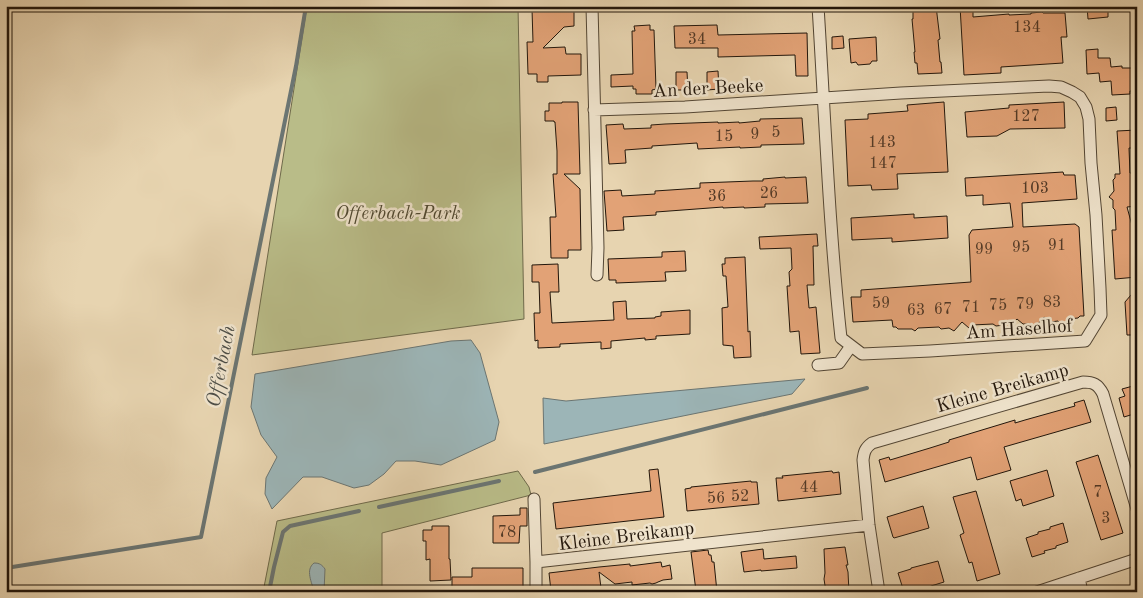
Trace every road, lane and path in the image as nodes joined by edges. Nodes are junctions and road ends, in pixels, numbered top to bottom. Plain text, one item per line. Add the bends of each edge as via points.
1 (592, 6) edge
2 (818, 6) edge
3 (824, 98) junction
4 (594, 110) junction
5 (597, 275) dead end
6 (851, 346) junction
7 (818, 365) dead end
8 (534, 499) dead end
9 (1137, 509) edge
10 (869, 525) junction
11 (1137, 559) edge
12 (536, 562) junction
13 (1079, 578) junction
14 (536, 592) edge
15 (879, 592) edge
16 (1037, 592) edge
17 (1082, 592) edge

1 - 4 street
2 - 3 street
3 - 4 street, An der Beeke
3 - 6 street via 834,278 841,338
3 - 6 street, Am Haselhof via 1049,86 1061,87 1080,98 1089,118 1101,315 1084,341 862,354
4 - 5 street
6 - 7 street via 839,363
8 - 12 street, Kleine Breikamp
9 - 10 street, Kleine Breikamp via 1103,394 1095,383 1083,382 872,443 866,448 863,460
10 - 12 street, Kleine Breikamp
10 - 15 street, Kleine Breikamp
11 - 13 street
12 - 14 street, Kleine Breikamp
13 - 16 street
13 - 17 street

